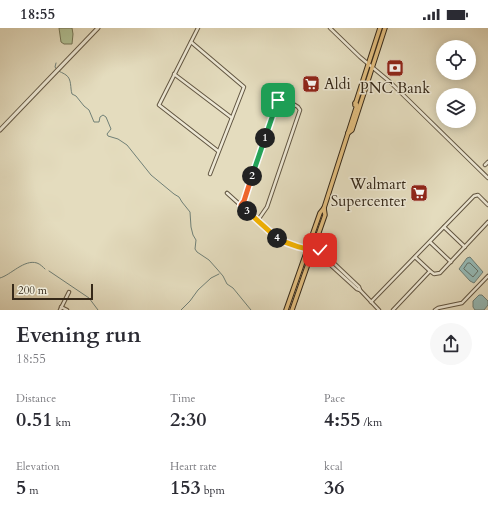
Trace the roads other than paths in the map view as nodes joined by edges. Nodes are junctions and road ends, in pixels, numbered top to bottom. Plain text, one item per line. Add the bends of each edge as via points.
1 (98, 28) edge
2 (198, 28) edge
3 (330, 28) edge
4 (380, 28) edge
5 (385, 28) edge
6 (191, 42) junction
7 (368, 64) junction
8 (373, 67) junction
9 (174, 74) junction
10 (232, 118) junction
11 (0, 130) edge
12 (348, 133) junction
13 (218, 151) junction
14 (488, 162) edge
15 (485, 165) dead end
16 (210, 174) dead end
17 (488, 178) edge
18 (227, 193) dead end
19 (241, 205) junction
20 (488, 205) edge
21 (258, 220) junction
22 (488, 222) edge
23 (444, 227) junction
24 (430, 242) junction
25 (465, 247) junction
26 (311, 249) junction
27 (415, 257) junction
28 (451, 262) junction
29 (430, 271) junction
30 (488, 276) edge
31 (69, 292) dead end
32 (371, 302) junction
33 (61, 308) edge
34 (67, 310) edge
35 (286, 310) edge
36 (292, 310) edge
37 (379, 310) edge
38 (393, 310) edge
39 (435, 310) edge

1 - 11 street
2 - 6 street
3 - 7 street
4 - 7 main road
5 - 8 main road
6 - 9 street
6 - 10 street via 244,87
7 - 8 street
7 - 12 main road
8 - 12 main road via 352,130
8 - 17 street
9 - 10 street
9 - 13 street via 159,105
10 - 13 street
12 - 26 main road via 320,214
13 - 16 street
14 - 15 street
18 - 19 street
19 - 21 street
19 - 21 street via 282,97 300,110 267,207
20 - 23 street via 478,195 474,196
21 - 26 street via 280,240
22 - 25 street
23 - 24 street
23 - 25 street
24 - 27 street
24 - 28 street
25 - 28 street
26 - 32 street
26 - 35 main road
26 - 36 main road
27 - 29 street
27 - 32 street
28 - 29 street via 438,274
29 - 38 street
30 - 39 street via 462,303
31 - 33 street
32 - 37 street
33 - 34 street

